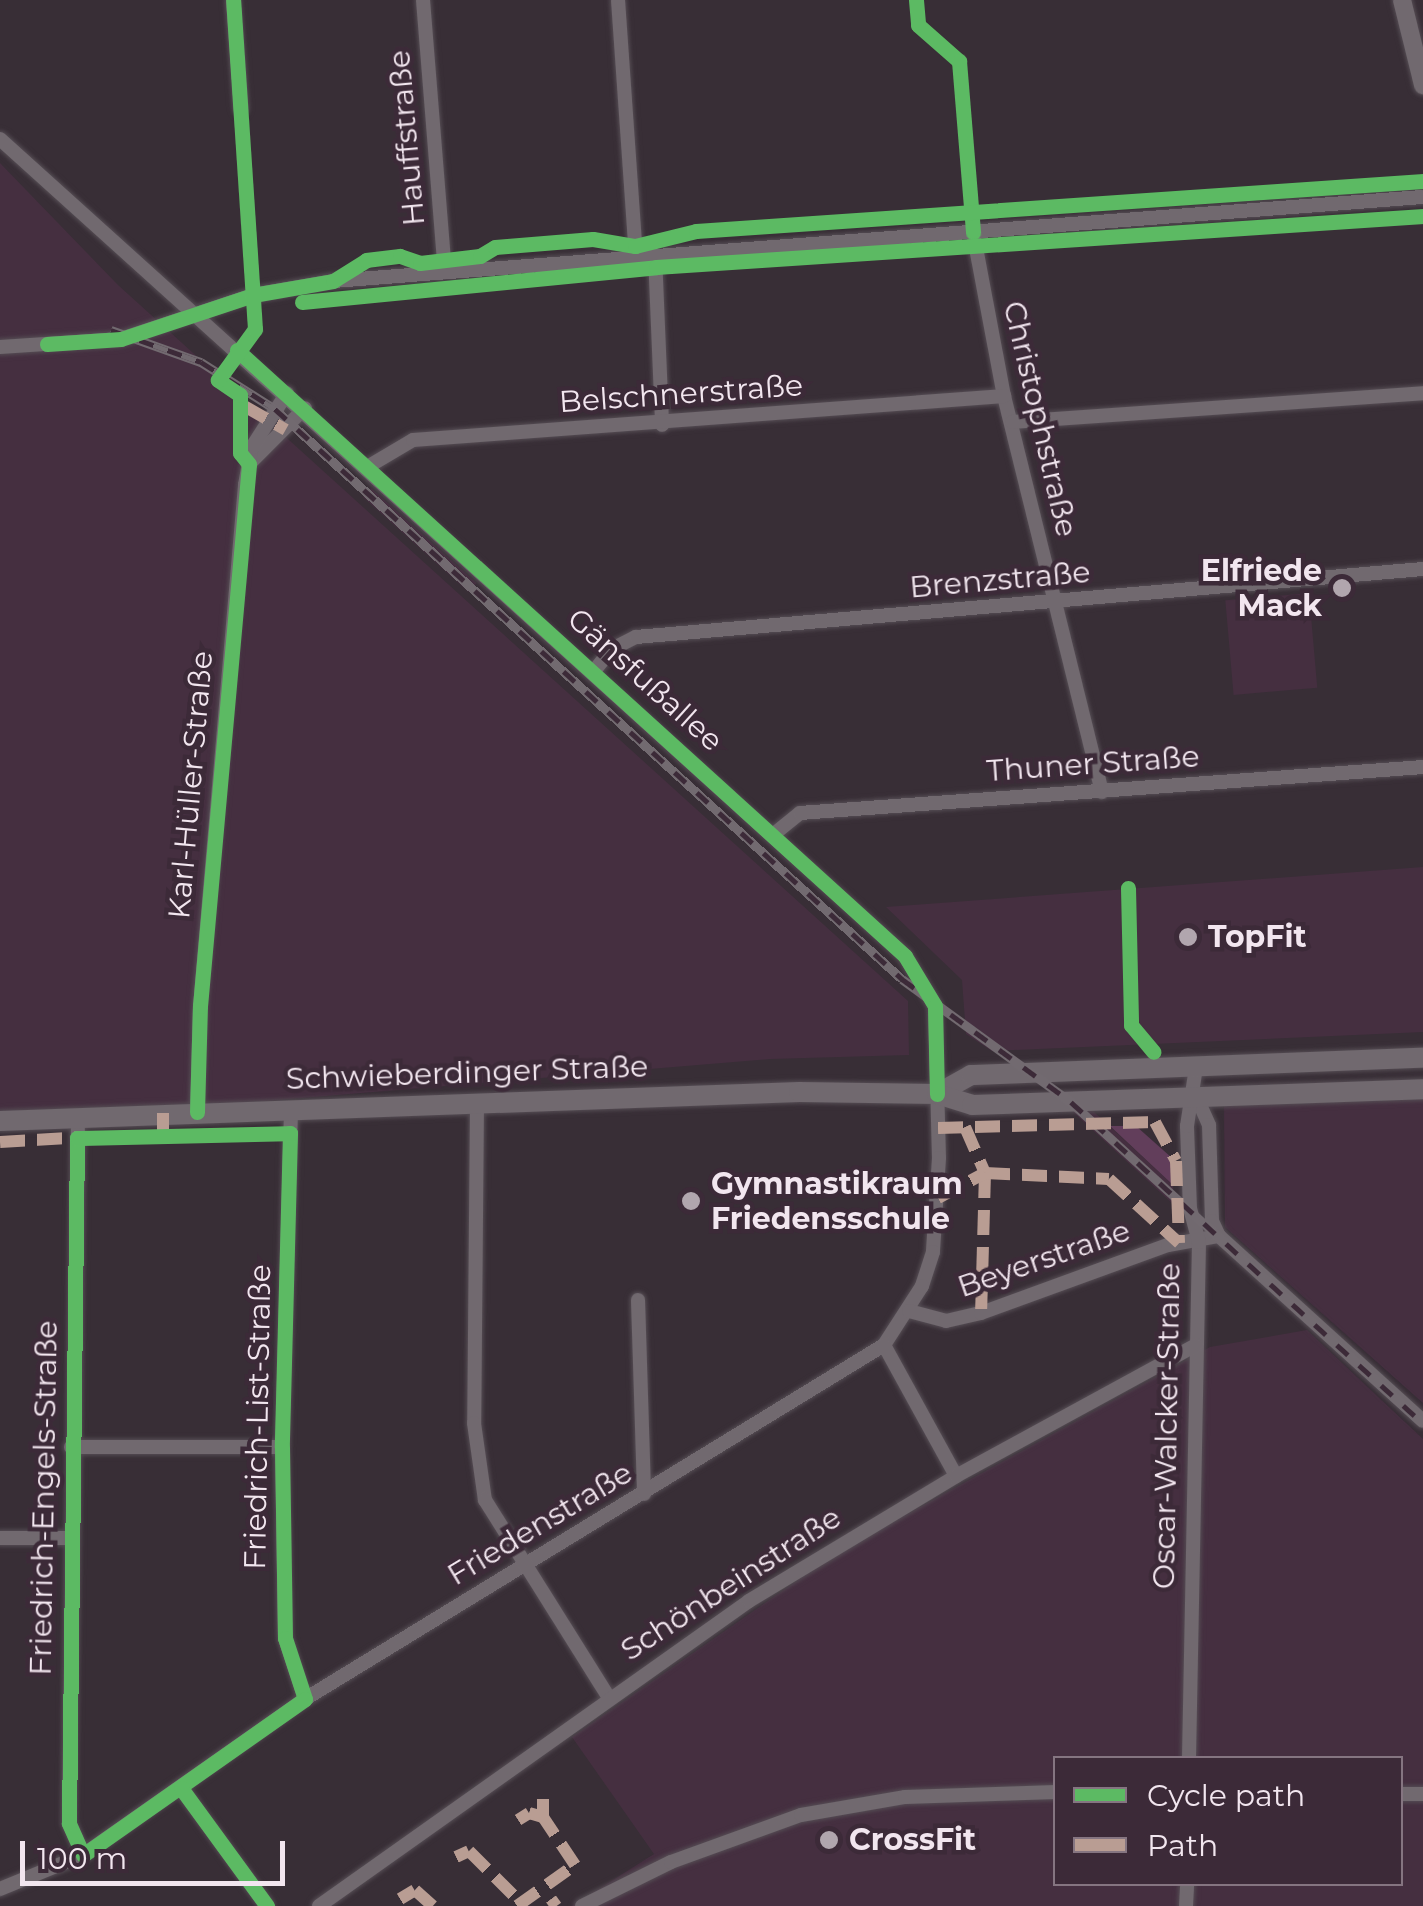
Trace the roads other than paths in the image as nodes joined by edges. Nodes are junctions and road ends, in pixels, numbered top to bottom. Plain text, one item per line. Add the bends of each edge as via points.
1 (233, 0) edge
2 (423, 0) edge
3 (618, 0) edge
4 (1402, 0) edge
5 (1423, 85) edge
6 (241, 109) dead end
7 (0, 139) edge
8 (1423, 197) edge
9 (973, 232) junction
10 (655, 256) junction
11 (636, 257) junction
12 (445, 272) junction
13 (191, 315) junction
14 (0, 346) edge
15 (287, 393) junction
16 (1423, 393) edge
17 (1004, 396) junction
18 (305, 408) junction
19 (1012, 422) junction
20 (662, 425) junction
21 (250, 464) junction
22 (369, 466) junction
23 (1423, 569) edge
24 (1056, 604) junction
25 (594, 671) junction
26 (1423, 767) edge
27 (1102, 792) junction
28 (774, 834) junction
29 (1423, 1058) edge
30 (1196, 1067) junction
31 (1423, 1089) edge
32 (936, 1094) junction
33 (1196, 1098) junction
34 (477, 1103) junction
35 (291, 1110) junction
36 (198, 1112) junction
37 (78, 1117) junction
38 (0, 1122) edge
39 (1220, 1236) junction
40 (1199, 1242) junction
41 (638, 1300) dead end
42 (909, 1311) junction
43 (884, 1345) junction
44 (1196, 1345) junction
45 (1423, 1421) edge
46 (71, 1448) junction
47 (282, 1448) junction
48 (956, 1476) junction
49 (644, 1494) junction
50 (0, 1538) edge
51 (70, 1538) junction
52 (522, 1567) junction
53 (609, 1698) junction
54 (305, 1699) junction
55 (1189, 1756) edge
56 (180, 1788) junction
57 (1053, 1792) edge
58 (82, 1856) junction
59 (0, 1889) edge
60 (267, 1906) edge
61 (319, 1906) edge
62 (582, 1906) edge

1 - 6 street
2 - 12 street, Hauffstraße
3 - 11 street
4 - 5 street
7 - 13 street, Gänsfußallee
8 - 9 street
9 - 10 street
9 - 17 street, Christophstraße
10 - 11 street
10 - 20 street
11 - 12 street
12 - 13 street via 278,290
13 - 14 street via 121,339
13 - 15 street, Gänsfußallee
15 - 18 street, Gänsfußallee
15 - 21 street, Karl-Hüller-Straße via 259,434
16 - 19 street
17 - 19 street, Christophstraße
17 - 20 street, Belschnerstraße
18 - 21 street
18 - 22 street, Gänsfußallee
19 - 24 street, Christophstraße
20 - 22 street, Belschnerstraße via 414,440
21 - 36 street, Karl-Hüller-Straße via 211,873
22 - 25 street, Gänsfußallee
23 - 24 street, Brenzstraße
24 - 25 street, Brenzstraße via 636,637 612,649
24 - 27 street, Christophstraße
25 - 28 street, Gänsfußallee
26 - 27 street, Thuner Straße
27 - 28 street, Thuner Straße via 800,813
28 - 32 street, Gänsfußallee via 929,986 936,1006
29 - 30 main road, Schwieberdinger Straße
30 - 32 main road, Schwieberdinger Straße via 970,1075
30 - 33 street, Oscar-Walcker-Straße
31 - 33 main road, Schwieberdinger Straße
32 - 33 main road, Schwieberdinger Straße via 972,1105
32 - 34 main road, Schwieberdinger Straße
32 - 42 street, Friedenstraße via 933,1252
33 - 39 street, Oscar-Walcker-Straße via 1209,1125 1212,1221
33 - 40 street, Oscar-Walcker-Straße via 1188,1142 1190,1209
34 - 35 main road, Schwieberdinger Straße
34 - 52 street via 474,1423 485,1500
35 - 36 main road, Schwieberdinger Straße
35 - 47 street, Friedrich-List-Straße
36 - 37 main road, Schwieberdinger Straße
37 - 38 main road, Schwieberdinger Straße
37 - 46 street, Friedrich-Engels-Straße
39 - 40 street, Beyerstraße
39 - 45 street
40 - 42 street, Beyerstraße via 1168,1244 981,1313 946,1321
40 - 44 street, Oscar-Walcker-Straße
41 - 49 street
42 - 43 street, Friedenstraße
43 - 48 street
43 - 49 street, Friedenstraße
44 - 48 street, Schönbeinstraße
44 - 55 street, Oscar-Walcker-Straße
46 - 47 street
46 - 51 street, Friedrich-Engels-Straße
47 - 54 street, Friedrich-List-Straße via 285,1638
48 - 53 street, Schönbeinstraße via 749,1602
49 - 52 street, Friedenstraße
50 - 51 street
51 - 58 street, Friedrich-Engels-Straße via 69,1823
52 - 53 street
52 - 54 street, Friedenstraße
53 - 61 street, Schönbeinstraße
54 - 56 street, Friedenstraße
56 - 58 street, Friedenstraße
56 - 60 street
57 - 62 street via 941,1794 801,1815 671,1862
58 - 59 street, Friedenstraße

